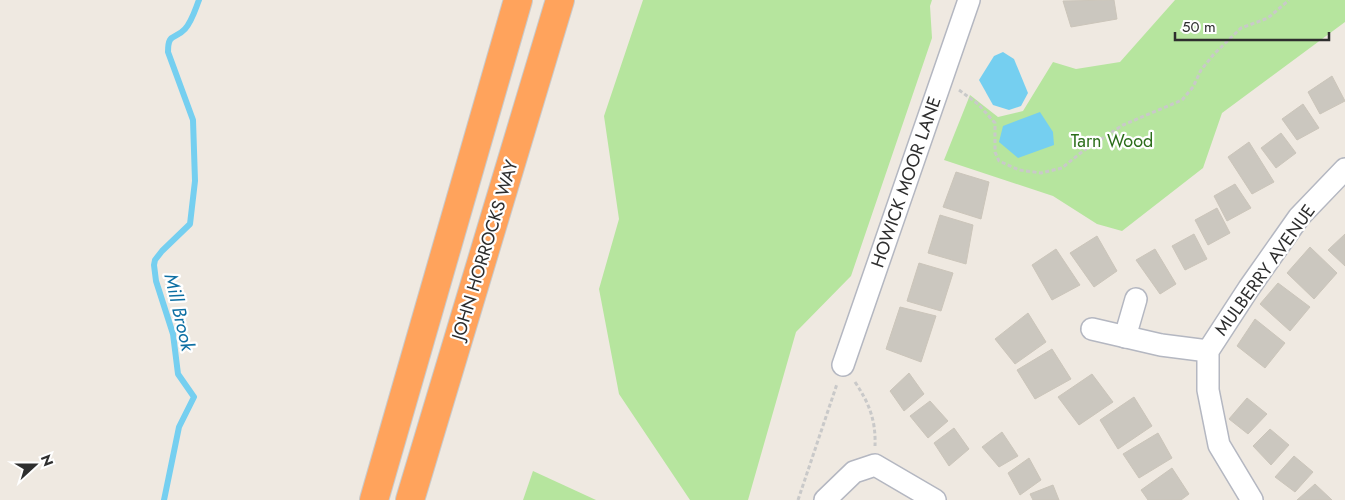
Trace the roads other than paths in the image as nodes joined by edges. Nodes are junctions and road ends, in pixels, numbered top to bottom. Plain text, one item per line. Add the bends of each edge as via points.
1 (518, 0) edge
2 (560, 0) edge
3 (969, 0) edge
4 (1343, 177) edge
5 (1136, 299) dead end
6 (1092, 329) dead end
7 (1125, 337) junction
8 (1208, 351) junction
9 (843, 365) road end
10 (374, 500) edge
11 (410, 500) edge
12 (825, 500) edge
13 (936, 500) edge
14 (1252, 500) edge

1 - 10 highway, JOHN HORROCKS WAY
2 - 11 highway, JOHN HORROCKS WAY
3 - 9 street, HOWICK MOOR LANE
4 - 8 street, MULBERRY AVENUE via 1299,217
5 - 7 street
6 - 7 street, MULBERRY AVENUE
7 - 8 street, MULBERRY AVENUE
8 - 14 street, MULBERRY AVENUE via 1208,390 1219,446
12 - 13 street via 854,472 875,466

